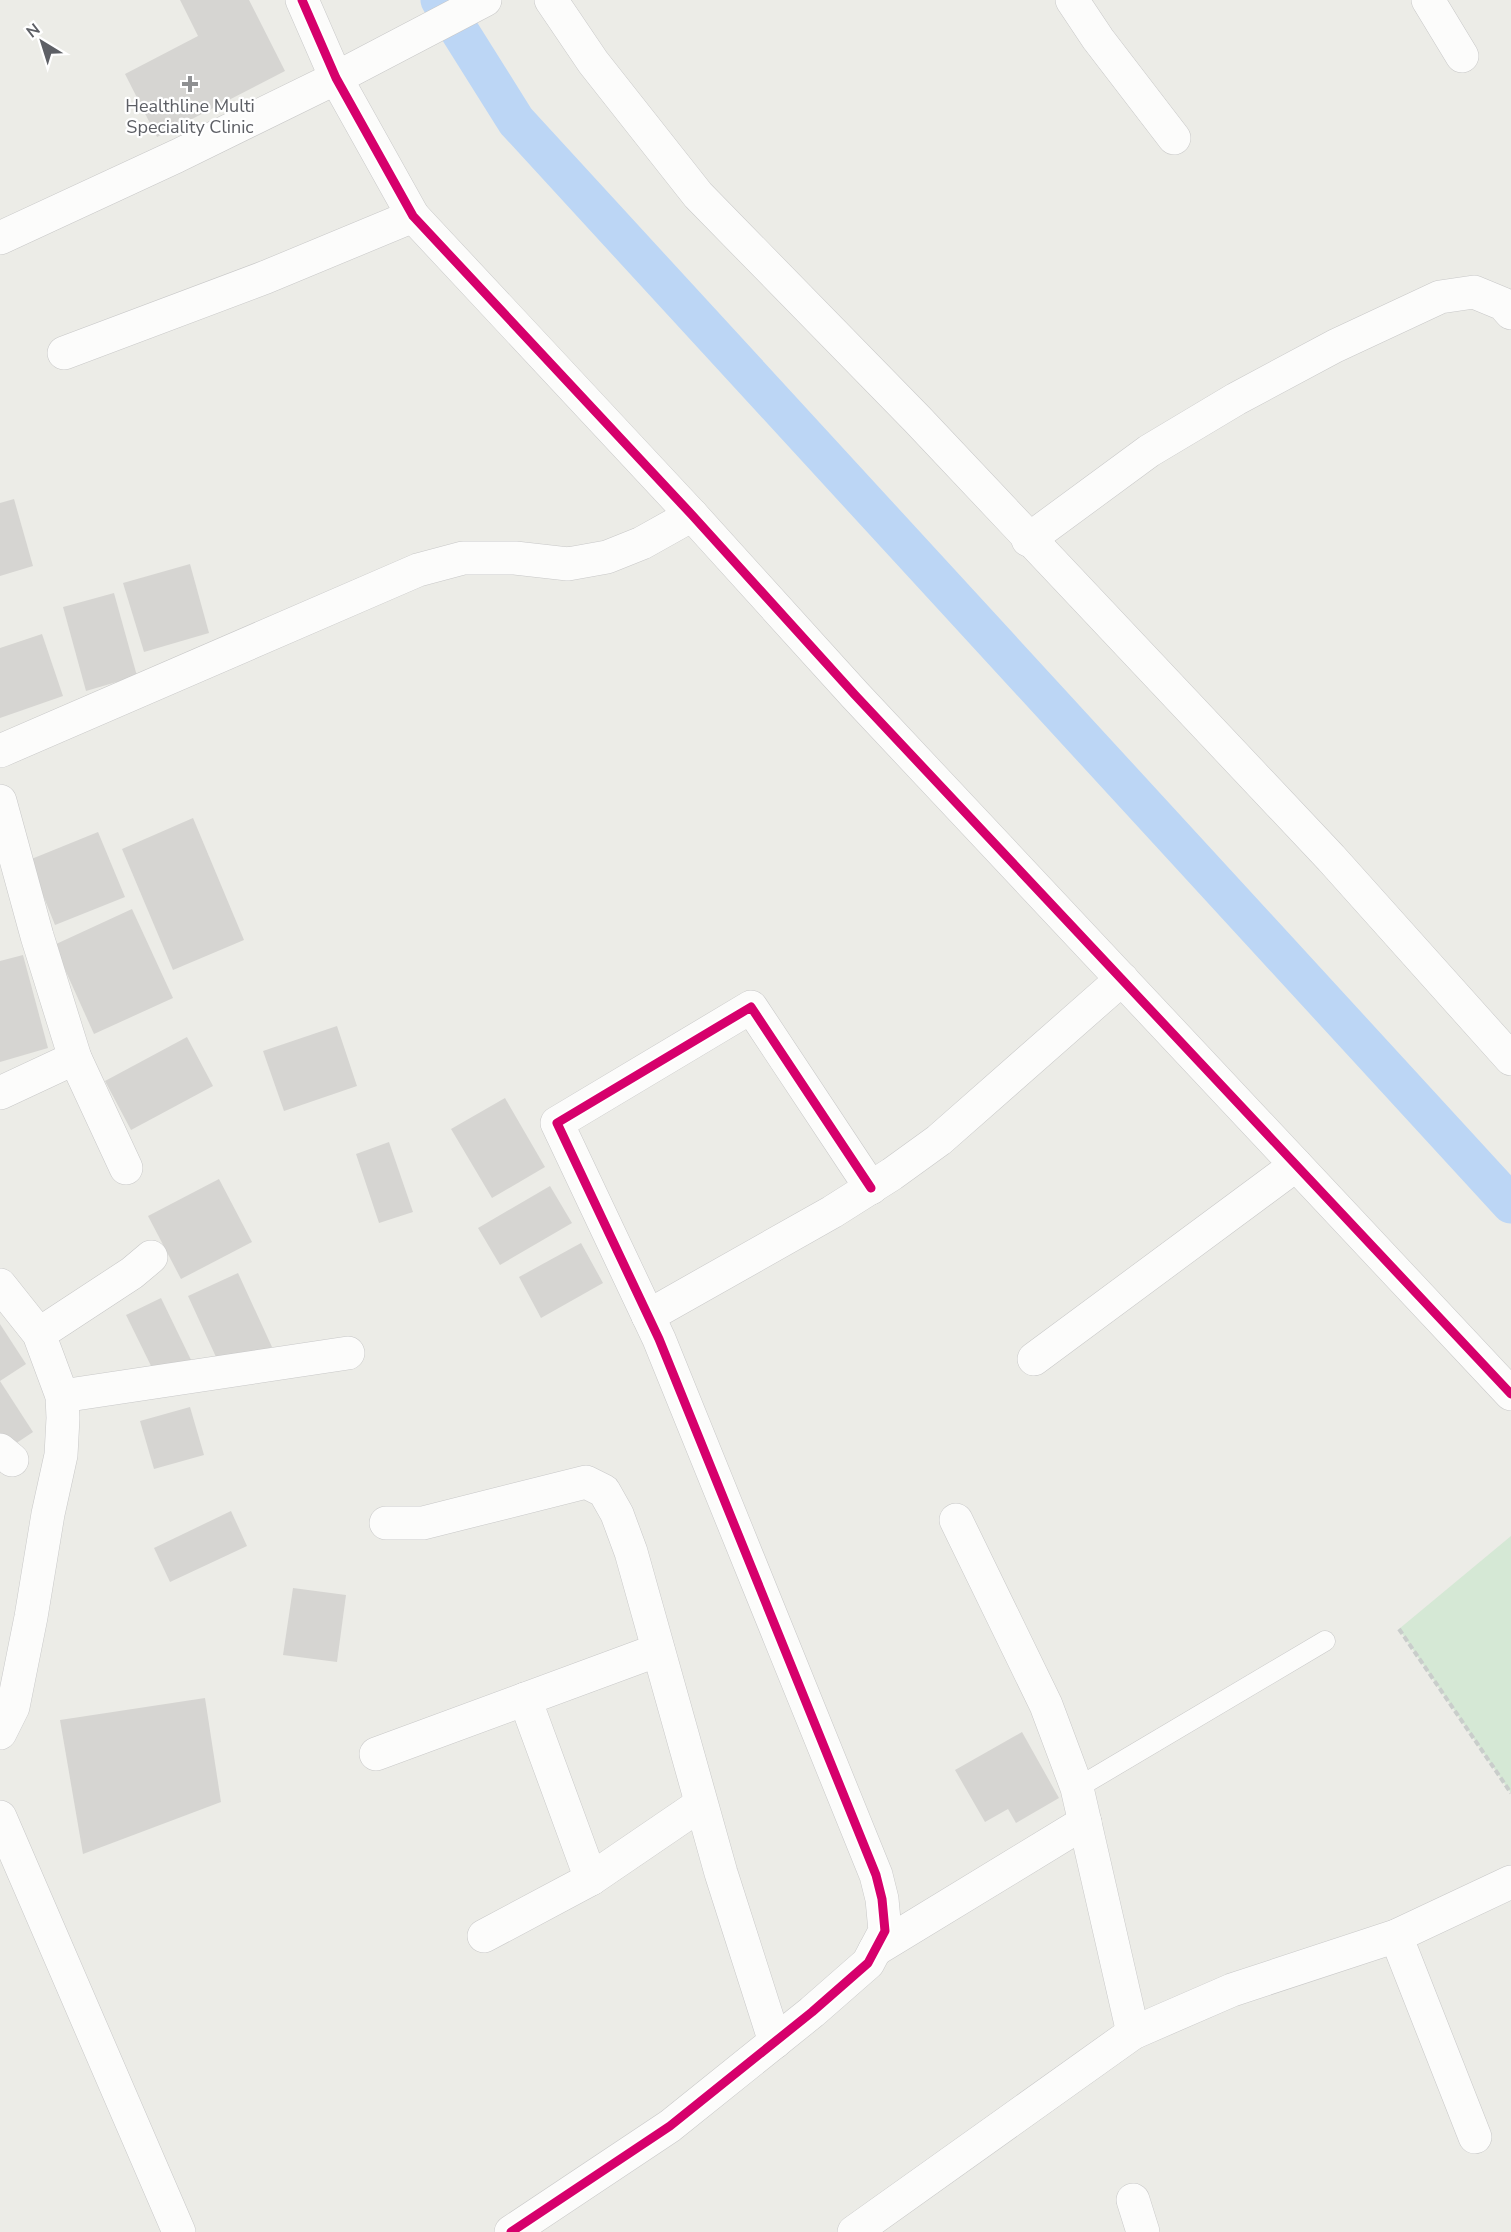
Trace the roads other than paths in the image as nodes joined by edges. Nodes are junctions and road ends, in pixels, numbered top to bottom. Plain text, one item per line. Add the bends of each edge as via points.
1 (302, 0) edge
2 (485, 0) edge
3 (551, 0) edge
4 (1072, 0) edge
5 (1428, 0) edge
6 (1462, 56) dead end
7 (336, 78) junction
8 (1174, 138) dead end
9 (413, 216) junction
10 (0, 238) edge
11 (1511, 313) edge
12 (64, 352) dead end
13 (692, 515) junction
14 (1028, 540) junction
15 (0, 751) edge
16 (0, 801) edge
17 (1122, 979) junction
18 (1507, 1045) edge
19 (75, 1059) junction
20 (0, 1093) edge
21 (1296, 1166) junction
22 (126, 1168) dead end
23 (871, 1188) junction
24 (151, 1257) dead end
25 (0, 1286) edge
26 (648, 1316) junction
27 (39, 1334) junction
28 (348, 1353) dead end
29 (1034, 1359) dead end
30 (1511, 1394) edge
31 (62, 1396) junction
32 (956, 1520) dead end
33 (386, 1523) dead end
34 (1324, 1641) dead end
35 (658, 1650) junction
36 (525, 1699) junction
37 (0, 1733) edge
38 (376, 1754) dead end
39 (1077, 1788) junction
40 (701, 1804) junction
41 (0, 1817) edge
42 (1085, 1822) junction
43 (591, 1879) junction
44 (1511, 1882) edge
45 (484, 1936) dead end
46 (1396, 1936) junction
47 (875, 1950) junction
48 (1133, 2032) junction
49 (775, 2042) junction
50 (1475, 2137) dead end
51 (1133, 2200) dead end
52 (179, 2232) edge
53 (511, 2232) edge
54 (854, 2232) edge
55 (1143, 2232) edge

1 - 7 street
2 - 7 street
3 - 14 street via 593,62 698,195
4 - 8 street
5 - 6 street
7 - 9 street
7 - 10 street
9 - 12 street via 266,277
9 - 13 street
11 - 14 street via 1503,304 1473,292 1440,297 1335,346 1149,451
13 - 15 street via 607,557 568,564 463,558 418,570
13 - 17 street
14 - 18 street
16 - 19 street
17 - 21 street
17 - 23 street via 939,1140
19 - 20 street
19 - 22 street
21 - 29 street
21 - 30 street
23 - 26 street
23 - 26 street via 751,1007 557,1123
24 - 27 street
25 - 27 street
26 - 47 street via 876,1875 885,1931
27 - 31 street
28 - 31 street
31 - 37 street via 61,1455 13,1707
32 - 39 street via 1046,1705
33 - 35 street via 423,1523 586,1482 604,1491 617,1514
34 - 39 lane
35 - 36 street
35 - 40 street
36 - 38 street
36 - 43 street
39 - 42 street
40 - 43 street
40 - 49 street
41 - 52 street
42 - 47 street
42 - 48 street
43 - 45 street
44 - 46 street
46 - 48 street via 1232,1990
46 - 50 street
47 - 49 street via 868,1963
48 - 54 street
49 - 53 street via 670,2126
51 - 55 street

